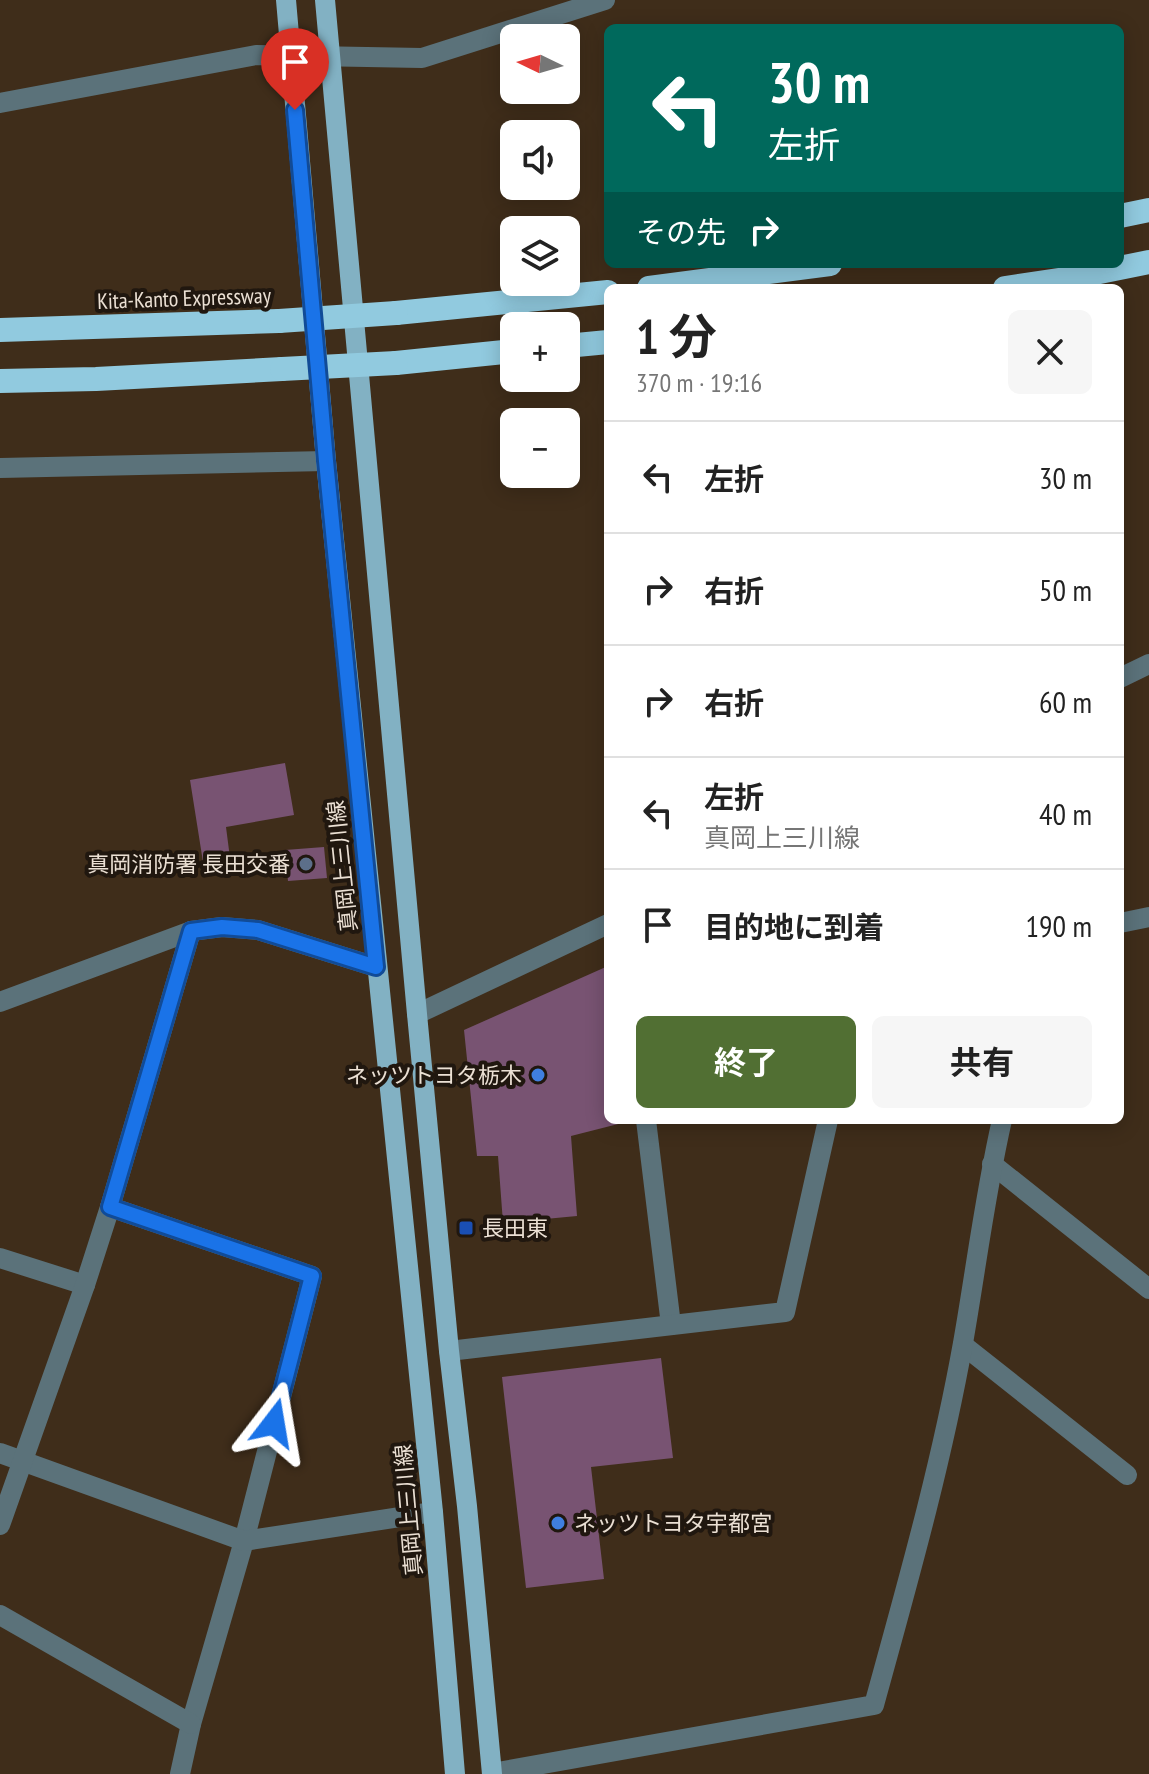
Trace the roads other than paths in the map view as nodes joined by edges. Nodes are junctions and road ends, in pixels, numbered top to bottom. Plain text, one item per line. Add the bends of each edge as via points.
1 (286, 0) edge
2 (325, 0) edge
3 (605, 0) edge
4 (329, 55) junction
5 (290, 56) junction
6 (0, 103) edge
7 (1149, 210) edge
8 (1124, 215) edge
9 (1149, 262) edge
10 (1124, 267) edge
11 (800, 268) edge
12 (1119, 268) edge
13 (679, 284) edge
14 (1032, 284) edge
15 (604, 292) edge
16 (0, 330) edge
17 (604, 342) edge
18 (580, 345) edge
19 (500, 352) edge
20 (0, 381) edge
21 (326, 461) junction
22 (0, 468) edge
23 (1149, 664) edge
24 (1124, 676) edge
25 (1149, 917) edge
26 (1124, 922) edge
27 (604, 926) edge
28 (191, 931) junction
29 (376, 967) junction
30 (0, 1002) edge
31 (417, 1014) junction
32 (646, 1124) edge
33 (827, 1124) edge
34 (1001, 1124) edge
35 (992, 1164) junction
36 (110, 1207) junction
37 (0, 1258) edge
38 (85, 1285) junction
39 (1149, 1289) edge
40 (671, 1325) junction
41 (963, 1345) junction
42 (449, 1351) junction
43 (0, 1453) edge
44 (23, 1461) junction
45 (1127, 1475) dead end
46 (433, 1512) junction
47 (0, 1525) edge
48 (244, 1541) junction
49 (0, 1615) edge
50 (191, 1724) junction
51 (492, 1773) edge
52 (180, 1774) edge
53 (455, 1774) edge

1 - 5 main road, 真岡上三川線
2 - 4 main road
3 - 4 street via 422,58
4 - 5 street
4 - 31 main road
5 - 6 street via 256,55
5 - 21 main road, 真岡上三川線
7 - 8 highway
9 - 10 highway
11 - 13 highway
12 - 14 highway
15 - 16 highway, Kita-Kanto Expressway, bridge via 279,321
17 - 18 highway
19 - 20 highway, bridge via 396,363
21 - 22 street
21 - 29 main road, 真岡上三川線
23 - 24 street
25 - 26 street
27 - 31 street
28 - 29 street via 258,930
28 - 30 street
28 - 36 street
29 - 46 main road, 真岡上三川線
31 - 42 main road
32 - 40 street
33 - 40 street via 785,1312
34 - 35 street
35 - 39 street
35 - 41 street
36 - 38 street
36 - 48 street via 312,1276
37 - 38 street
38 - 44 street
40 - 42 street
41 - 45 street
41 - 51 street via 926,1516 874,1705
42 - 51 main road
43 - 44 street
44 - 47 street
44 - 48 street
46 - 48 street
46 - 53 main road, 真岡上三川線
48 - 50 street
49 - 50 street
50 - 52 street

